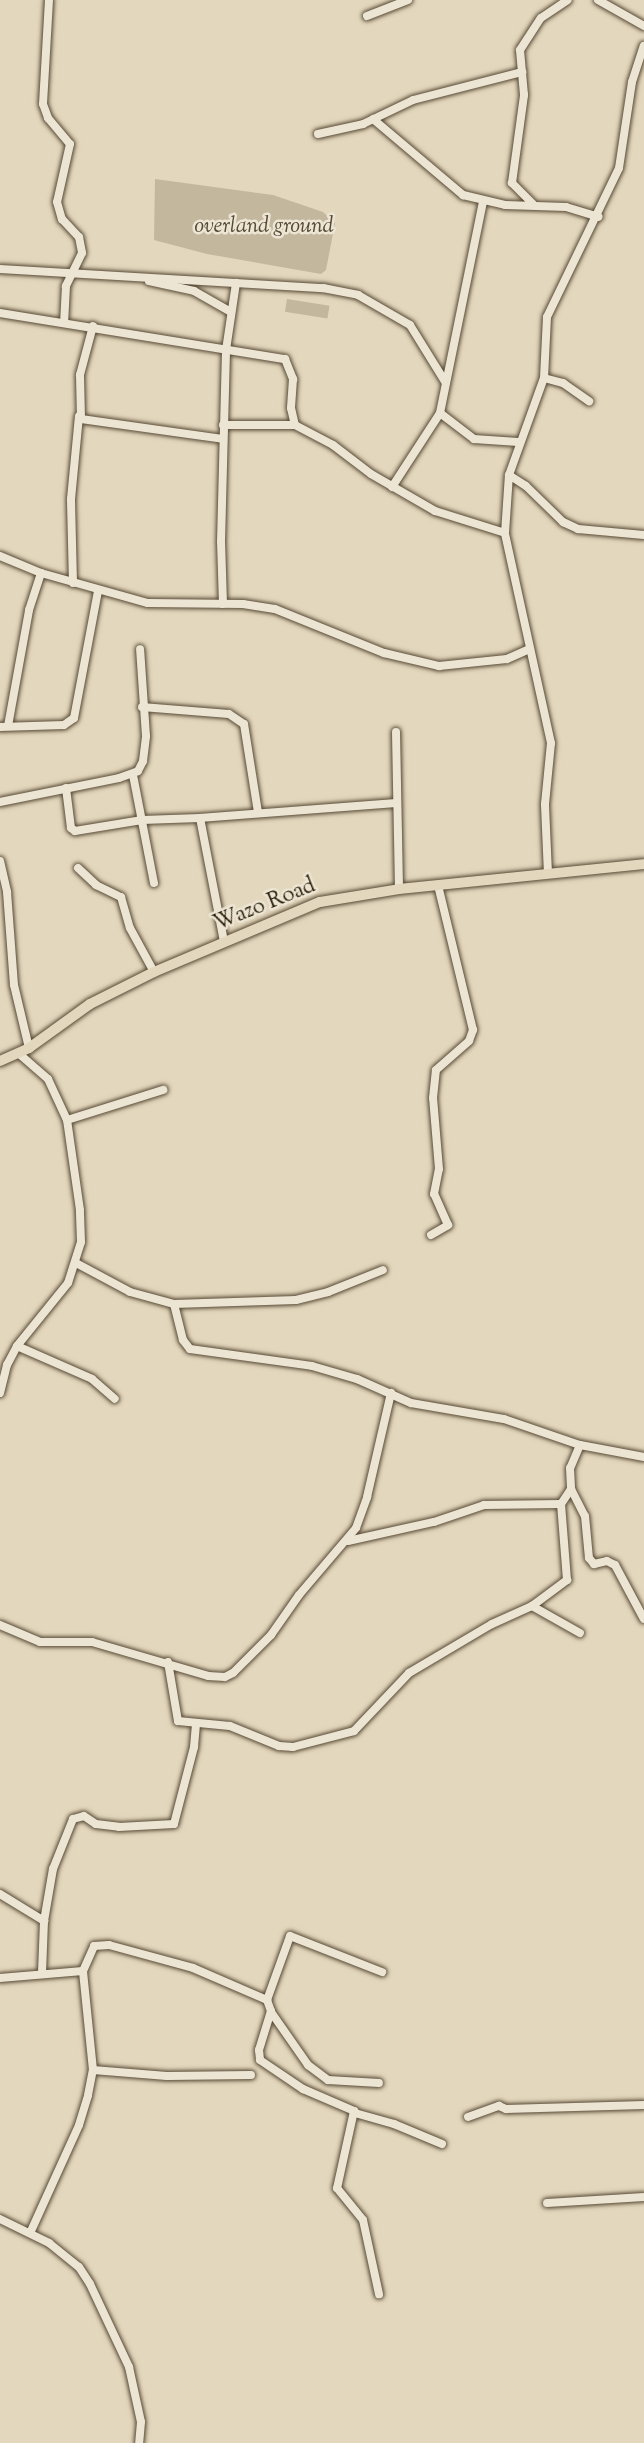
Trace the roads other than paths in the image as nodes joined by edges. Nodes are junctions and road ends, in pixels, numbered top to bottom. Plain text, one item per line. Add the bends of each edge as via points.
1 (50, 0) edge
2 (408, 0) edge
3 (568, 0) edge
4 (598, 0) edge
5 (367, 16) dead end
6 (644, 26) edge
7 (644, 46) edge
8 (522, 72) junction
9 (373, 119) junction
10 (318, 134) dead end
11 (483, 202) junction
12 (533, 204) junction
13 (598, 218) junction
14 (0, 269) edge
15 (70, 272) junction
16 (128, 276) junction
17 (236, 283) junction
18 (229, 311) junction
19 (0, 313) edge
20 (64, 321) junction
21 (93, 326) junction
22 (226, 350) junction
23 (544, 378) junction
24 (446, 383) junction
25 (589, 401) dead end
26 (440, 413) junction
27 (79, 416) junction
28 (224, 425) junction
29 (295, 425) junction
30 (223, 439) junction
31 (518, 442) junction
32 (509, 475) junction
33 (392, 487) junction
34 (505, 533) junction
35 (644, 535) edge
36 (0, 556) edge
37 (41, 573) junction
38 (73, 583) junction
39 (98, 591) junction
40 (223, 604) junction
41 (140, 649) dead end
42 (529, 649) junction
43 (142, 707) junction
44 (4, 727) edge
45 (396, 732) dead end
46 (133, 774) junction
47 (66, 788) junction
48 (0, 802) edge
49 (395, 803) junction
50 (258, 812) junction
51 (200, 818) junction
52 (142, 820) junction
53 (0, 861) edge
54 (644, 864) edge
55 (78, 868) dead end
56 (2, 872) edge
57 (548, 874) junction
58 (154, 883) dead end
59 (438, 885) junction
60 (399, 889) junction
61 (224, 942) junction
62 (154, 972) junction
63 (29, 1048) junction
64 (19, 1054) junction
65 (0, 1061) edge
66 (163, 1090) dead end
67 (67, 1120) junction
68 (431, 1236) dead end
69 (76, 1263) junction
70 (383, 1270) dead end
71 (174, 1304) junction
72 (17, 1346) junction
73 (0, 1393) edge
74 (391, 1394) junction
75 (115, 1399) dead end
76 (580, 1445) junction
77 (644, 1457) edge
78 (572, 1488) junction
79 (561, 1504) junction
80 (348, 1541) junction
81 (532, 1606) junction
82 (644, 1619) edge
83 (0, 1625) edge
84 (580, 1633) dead end
85 (168, 1662) junction
86 (196, 1724) junction
87 (0, 1894) edge
88 (44, 1921) junction
89 (83, 1971) junction
90 (382, 1972) dead end
91 (42, 1973) junction
92 (0, 1978) edge
93 (267, 2000) junction
94 (271, 2012) junction
95 (93, 2070) junction
96 (251, 2075) dead end
97 (379, 2083) dead end
98 (644, 2105) edge
99 (355, 2113) junction
100 (468, 2117) dead end
101 (442, 2144) dead end
102 (644, 2197) edge
103 (547, 2203) dead end
104 (0, 2219) edge
105 (31, 2231) junction
106 (379, 2294) dead end
107 (139, 2443) edge

1 - 15 street via 43,104 70,149 57,202 62,219 79,237 82,253
2 - 5 street
3 - 8 street via 551,9 525,38 519,61
4 - 6 street
7 - 13 street via 632,82 619,168
8 - 9 street via 466,90 413,100
8 - 12 street via 524,95 512,183
9 - 10 street
9 - 11 street via 442,181
11 - 12 street
11 - 24 street
12 - 13 street via 566,207
13 - 23 street via 547,317
14 - 15 street
15 - 16 street
15 - 20 street
16 - 17 street
16 - 18 street via 194,291
17 - 18 street
17 - 24 street via 323,288 358,295 410,325
18 - 22 street
19 - 20 street
20 - 21 street
21 - 22 street
21 - 27 street via 83,359
22 - 28 street
22 - 29 street via 285,359 293,380 291,408
23 - 25 street via 563,383
23 - 31 street
24 - 26 street
26 - 31 street via 474,439
26 - 33 street
27 - 30 street
27 - 38 street via 71,499
28 - 29 street
28 - 30 street
29 - 33 street via 333,445
30 - 40 street
31 - 32 street
32 - 34 street
32 - 35 street via 563,522 578,529
33 - 34 street via 435,511
34 - 42 street
36 - 37 street
37 - 38 street
37 - 44 street via 29,610
38 - 39 street
39 - 40 street via 148,603
39 - 44 street via 74,718 64,725
40 - 42 street via 275,609 384,652 439,666 507,659
41 - 43 street
42 - 57 street via 551,743 545,804
43 - 46 street via 145,751 141,767
43 - 50 street via 229,714 244,724
45 - 49 street
46 - 47 street
46 - 52 street
47 - 48 street
47 - 52 street via 73,831
49 - 50 street
49 - 60 street
50 - 51 street
51 - 52 street
51 - 61 street
52 - 58 street
53 - 56 street
54 - 57 main road, Wazo Road
55 - 62 street via 96,885 121,897 130,928
56 - 63 street via 14,985
57 - 59 main road, Wazo Road
59 - 60 main road, Wazo Road
59 - 68 street via 473,1030 469,1041 436,1070 433,1098 439,1168 434,1194 448,1226
60 - 61 main road, Wazo Road via 320,902
61 - 62 main road, Wazo Road
62 - 63 main road, Wazo Road via 90,1004
63 - 64 main road, Wazo Road
64 - 65 main road, Wazo Road
64 - 67 street via 48,1079
66 - 67 street
67 - 69 street via 80,1210 81,1242
69 - 71 street via 130,1292
69 - 72 street via 68,1283
70 - 71 street via 296,1300
71 - 74 street via 183,1340 190,1349 312,1366
72 - 73 street via 6,1365
72 - 75 street via 92,1379
74 - 76 street via 411,1403 504,1419
74 - 80 street via 367,1497
76 - 77 street
76 - 78 street via 570,1468
78 - 79 street
78 - 82 street via 582,1504 590,1561 615,1565
79 - 80 street via 484,1505 434,1522
79 - 81 street via 569,1576
80 - 85 street via 305,1587 271,1635 233,1673 216,1677
81 - 84 street
81 - 86 street via 492,1624 409,1673 354,1731 293,1747 279,1746 230,1726
83 - 85 street via 40,1642 92,1642
85 - 86 street via 174,1717
86 - 88 street via 174,1824 119,1827 96,1824 84,1816 74,1819 53,1869
87 - 88 street
88 - 91 street
89 - 91 street
89 - 93 street via 94,1946 110,1945 193,1968
89 - 95 street
90 - 93 street via 290,1936
91 - 92 street
93 - 94 street
94 - 97 street via 308,2065 327,2079
94 - 99 street via 259,2050 260,2060 303,2089
95 - 96 street via 167,2076
95 - 105 street via 79,2125
98 - 100 street via 506,2109 499,2106
99 - 101 street
99 - 106 street via 337,2188 363,2220
102 - 103 street
104 - 105 street
105 - 107 street via 69,2259 90,2284 129,2367 141,2422

